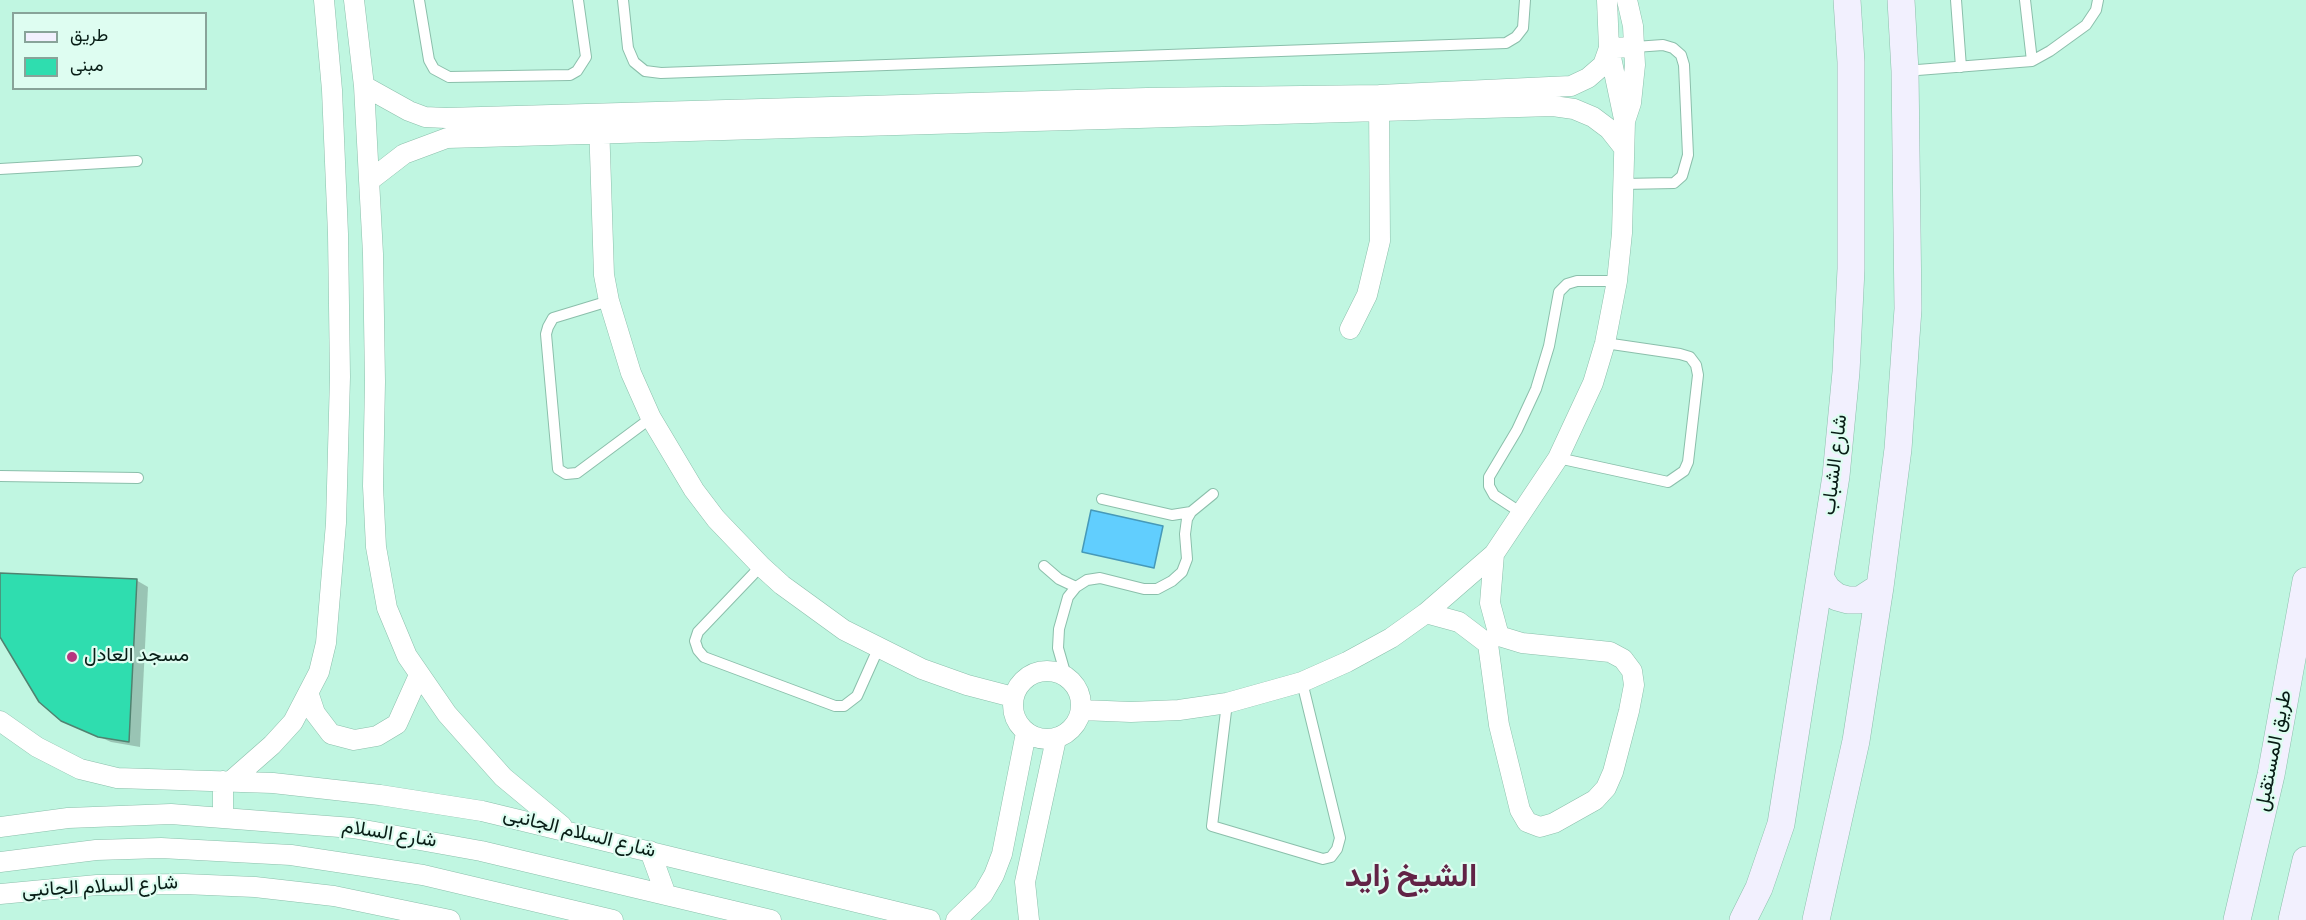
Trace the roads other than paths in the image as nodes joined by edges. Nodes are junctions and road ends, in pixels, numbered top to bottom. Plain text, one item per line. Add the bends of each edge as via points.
1 (324, 0) edge
2 (354, 0) edge
3 (419, 0) edge
4 (578, 0) edge
5 (623, 0) edge
6 (1525, 0) edge
7 (1607, 0) edge
8 (1628, 0) edge
9 (1846, 0) edge
10 (1901, 0) edge
11 (1956, 0) edge
12 (2025, 0) edge
13 (2098, 0) edge
14 (1635, 47) junction
15 (1610, 48) junction
16 (2032, 61) junction
17 (1962, 66) junction
18 (1905, 70) junction
19 (364, 86) junction
20 (1147, 98) junction
21 (1060, 100) junction
22 (1379, 103) junction
23 (825, 107) junction
24 (599, 116) junction
25 (1148, 118) junction
26 (1061, 121) junction
27 (1625, 121) junction
28 (446, 128) junction
29 (827, 128) junction
30 (600, 135) junction
31 (1624, 148) junction
32 (137, 161) dead end
33 (0, 169) edge
34 (369, 181) junction
35 (1623, 184) junction
36 (1617, 281) junction
37 (609, 301) junction
38 (1350, 328) dead end
39 (1605, 343) junction
40 (651, 418) junction
41 (1558, 458) junction
42 (0, 476) edge
43 (138, 478) dead end
44 (1213, 494) dead end
45 (1102, 498) dead end
46 (1191, 512) junction
47 (1163, 513) junction
48 (1523, 514) junction
49 (1185, 534) junction
50 (1494, 554) junction
51 (761, 566) junction
52 (1044, 566) dead end
53 (1821, 579) junction
54 (2306, 580) edge
55 (1076, 587) junction
56 (1880, 587) junction
57 (1426, 613) junction
58 (1493, 640) junction
59 (878, 649) junction
60 (419, 675) junction
61 (1066, 676) junction
62 (1302, 682) junction
63 (309, 695) junction
64 (1013, 697) junction
65 (1227, 704) junction
66 (1082, 710) junction
67 (0, 721) edge
68 (1026, 733) junction
69 (1056, 739) junction
70 (227, 781) junction
71 (223, 817) junction
72 (0, 827) edge
73 (569, 831) junction
74 (650, 851) junction
75 (1002, 854) junction
76 (1029, 860) junction
77 (2306, 860) edge
78 (0, 862) edge
79 (0, 894) edge
80 (666, 895) junction
81 (450, 920) edge
82 (613, 920) edge
83 (771, 920) edge
84 (930, 920) edge
85 (956, 920) edge
86 (1029, 920) edge
87 (1743, 920) edge
88 (1816, 920) edge
89 (2237, 920) edge
90 (2292, 920) edge

1 - 63 street via 336,179 340,377 336,523 326,643
2 - 19 street
3 - 4 lane via 429,60 434,69 449,77 570,75 577,71 586,57
5 - 6 lane via 628,48 634,62 645,71 661,73 1506,43 1523,28
7 - 15 street
8 - 14 street
9 - 53 street, شارع الشباب via 1851,85 1851,269 1846,372
10 - 18 street
11 - 17 lane
12 - 16 lane
13 - 16 lane via 2086,26
14 - 15 street
14 - 27 street
14 - 35 lane via 1663,45 1681,55 1689,155 1682,176 1674,183
15 - 22 street via 1603,65 1570,86
15 - 27 street
16 - 17 lane
17 - 18 lane
18 - 56 street via 1908,309 1898,449
19 - 28 street
19 - 34 street
20 - 21 street
20 - 22 street
20 - 25 street
21 - 23 street
21 - 26 street
22 - 25 street
22 - 31 street via 1574,109 1609,129
22 - 38 street via 1380,241 1367,295
23 - 24 street
23 - 29 street
24 - 28 street
24 - 30 street
25 - 26 street
26 - 29 street
27 - 31 street
28 - 30 street
28 - 34 street
29 - 30 street
30 - 37 street via 604,275
31 - 35 street
32 - 33 lane
34 - 60 street via 376,547 387,608
35 - 36 street
36 - 39 street
36 - 48 lane via 1577,281 1559,292 1536,389 1489,477 1494,495
37 - 40 street via 624,352
37 - 40 lane via 553,318 548,327 558,468 566,474 577,473
39 - 41 street via 1593,383
39 - 41 lane via 1680,354 1690,357 1696,365 1688,462 1684,471 1668,482
40 - 51 street via 716,519
41 - 48 street
42 - 43 lane
44 - 46 lane
45 - 47 lane
46 - 47 lane
46 - 49 lane
47 - 49 lane
48 - 50 street
49 - 55 lane via 1187,559 1182,572 1157,588 1144,589 1101,578
50 - 57 street
50 - 58 street via 1490,603
51 - 59 street via 812,609
51 - 59 lane via 698,632 695,641 704,657 844,706 858,696
52 - 55 lane
53 - 56 street via 1827,589 1848,600 1866,598
53 - 87 street, شارع الشباب via 1781,824 1759,888
54 - 89 street, طريق المستقبل via 2269,785
55 - 61 lane via 1068,597 1059,629 1058,648
56 - 88 street via 1856,741
57 - 58 street via 1459,622
57 - 62 street via 1356,658
58 - 58 street via 1499,725 1520,810 1527,822 1540,826 1554,823 1595,800 1606,788 1629,711 1634,686 1632,671 1623,659 1610,652
59 - 64 street via 931,673
60 - 63 street via 397,724 377,736 354,740 331,734 315,713
60 - 73 street via 473,747 519,792
61 - 64 street via 1040,671 1028,676
61 - 66 street via 1076,685
62 - 65 street
62 - 65 lane via 1340,838 1331,857 1323,859 1212,826
63 - 70 street via 279,737
64 - 68 street via 1013,711
65 - 66 street via 1131,712
66 - 69 street via 1073,728
67 - 70 street, شارع السلام الجانبى via 37,747 80,768 117,778
68 - 69 street
68 - 75 street
69 - 76 street
70 - 71 street
70 - 73 street, شارع السلام الجانبى via 380,795 482,811
71 - 72 street, شارع السلام via 119,814
71 - 80 street, شارع السلام via 418,838
73 - 74 street, شارع السلام الجانبى
74 - 80 street
74 - 84 street, شارع السلام الجانبى
75 - 76 street
75 - 85 street via 982,894
76 - 86 street via 1025,882
77 - 90 street
78 - 82 street, شارع السلام via 96,850 161,848 291,855 423,874
79 - 81 street, شارع السلام الجانبى via 97,885 255,887 334,896
80 - 83 street, شارع السلام

